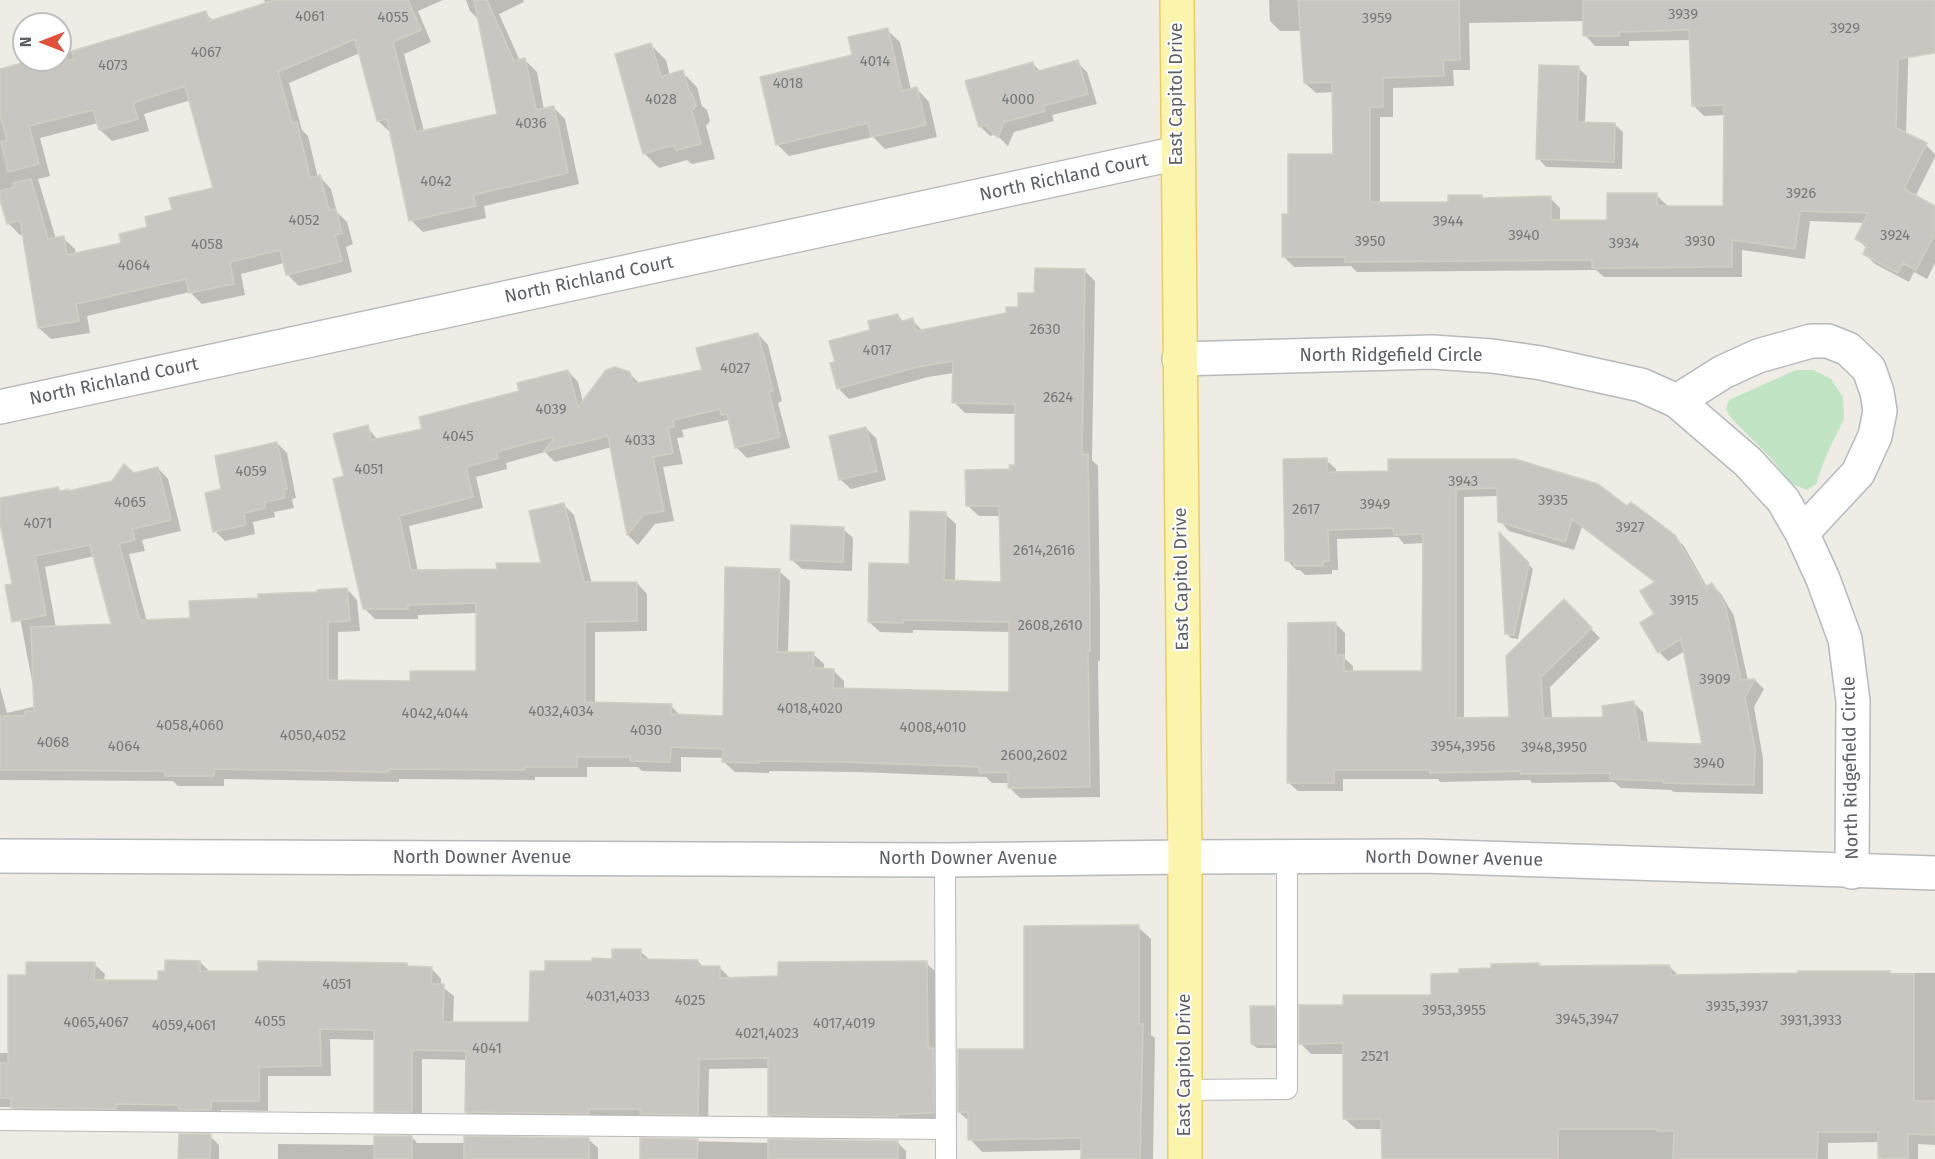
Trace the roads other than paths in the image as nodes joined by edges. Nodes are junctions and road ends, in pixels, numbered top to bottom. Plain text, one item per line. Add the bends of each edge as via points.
1 (1177, 0) edge
2 (1178, 153) junction
3 (1179, 359) junction
4 (1677, 401) junction
5 (0, 407) edge
6 (1802, 533) junction
7 (0, 856) edge
8 (1185, 857) junction
9 (1287, 857) junction
10 (945, 860) junction
11 (1852, 872) junction
12 (1935, 873) edge
13 (1185, 1090) junction
14 (0, 1120) edge
15 (946, 1129) junction
16 (946, 1159) edge
17 (1185, 1159) edge

1 - 2 main road, East Capitol Drive
2 - 3 main road, East Capitol Drive
2 - 5 street, North Richland Court
3 - 4 street, North Ridgefield Circle via 1432,352 1492,356 1641,385
3 - 8 main road, East Capitol Drive
4 - 6 street, North Ridgefield Circle via 1748,462 1783,500
4 - 6 street via 1723,372 1758,356 1811,341 1828,341 1848,349 1869,369 1880,411 1875,436 1858,473
6 - 11 street, North Ridgefield Circle via 1845,639 1853,701
7 - 10 street, North Downer Avenue
8 - 9 street, North Downer Avenue
8 - 10 street, North Downer Avenue
8 - 13 main road, East Capitol Drive
9 - 11 street, North Downer Avenue via 1423,856
9 - 13 lane via 1287,1089
10 - 15 lane
11 - 12 street, North Downer Avenue
13 - 17 main road, East Capitol Drive
14 - 15 lane
15 - 16 lane

